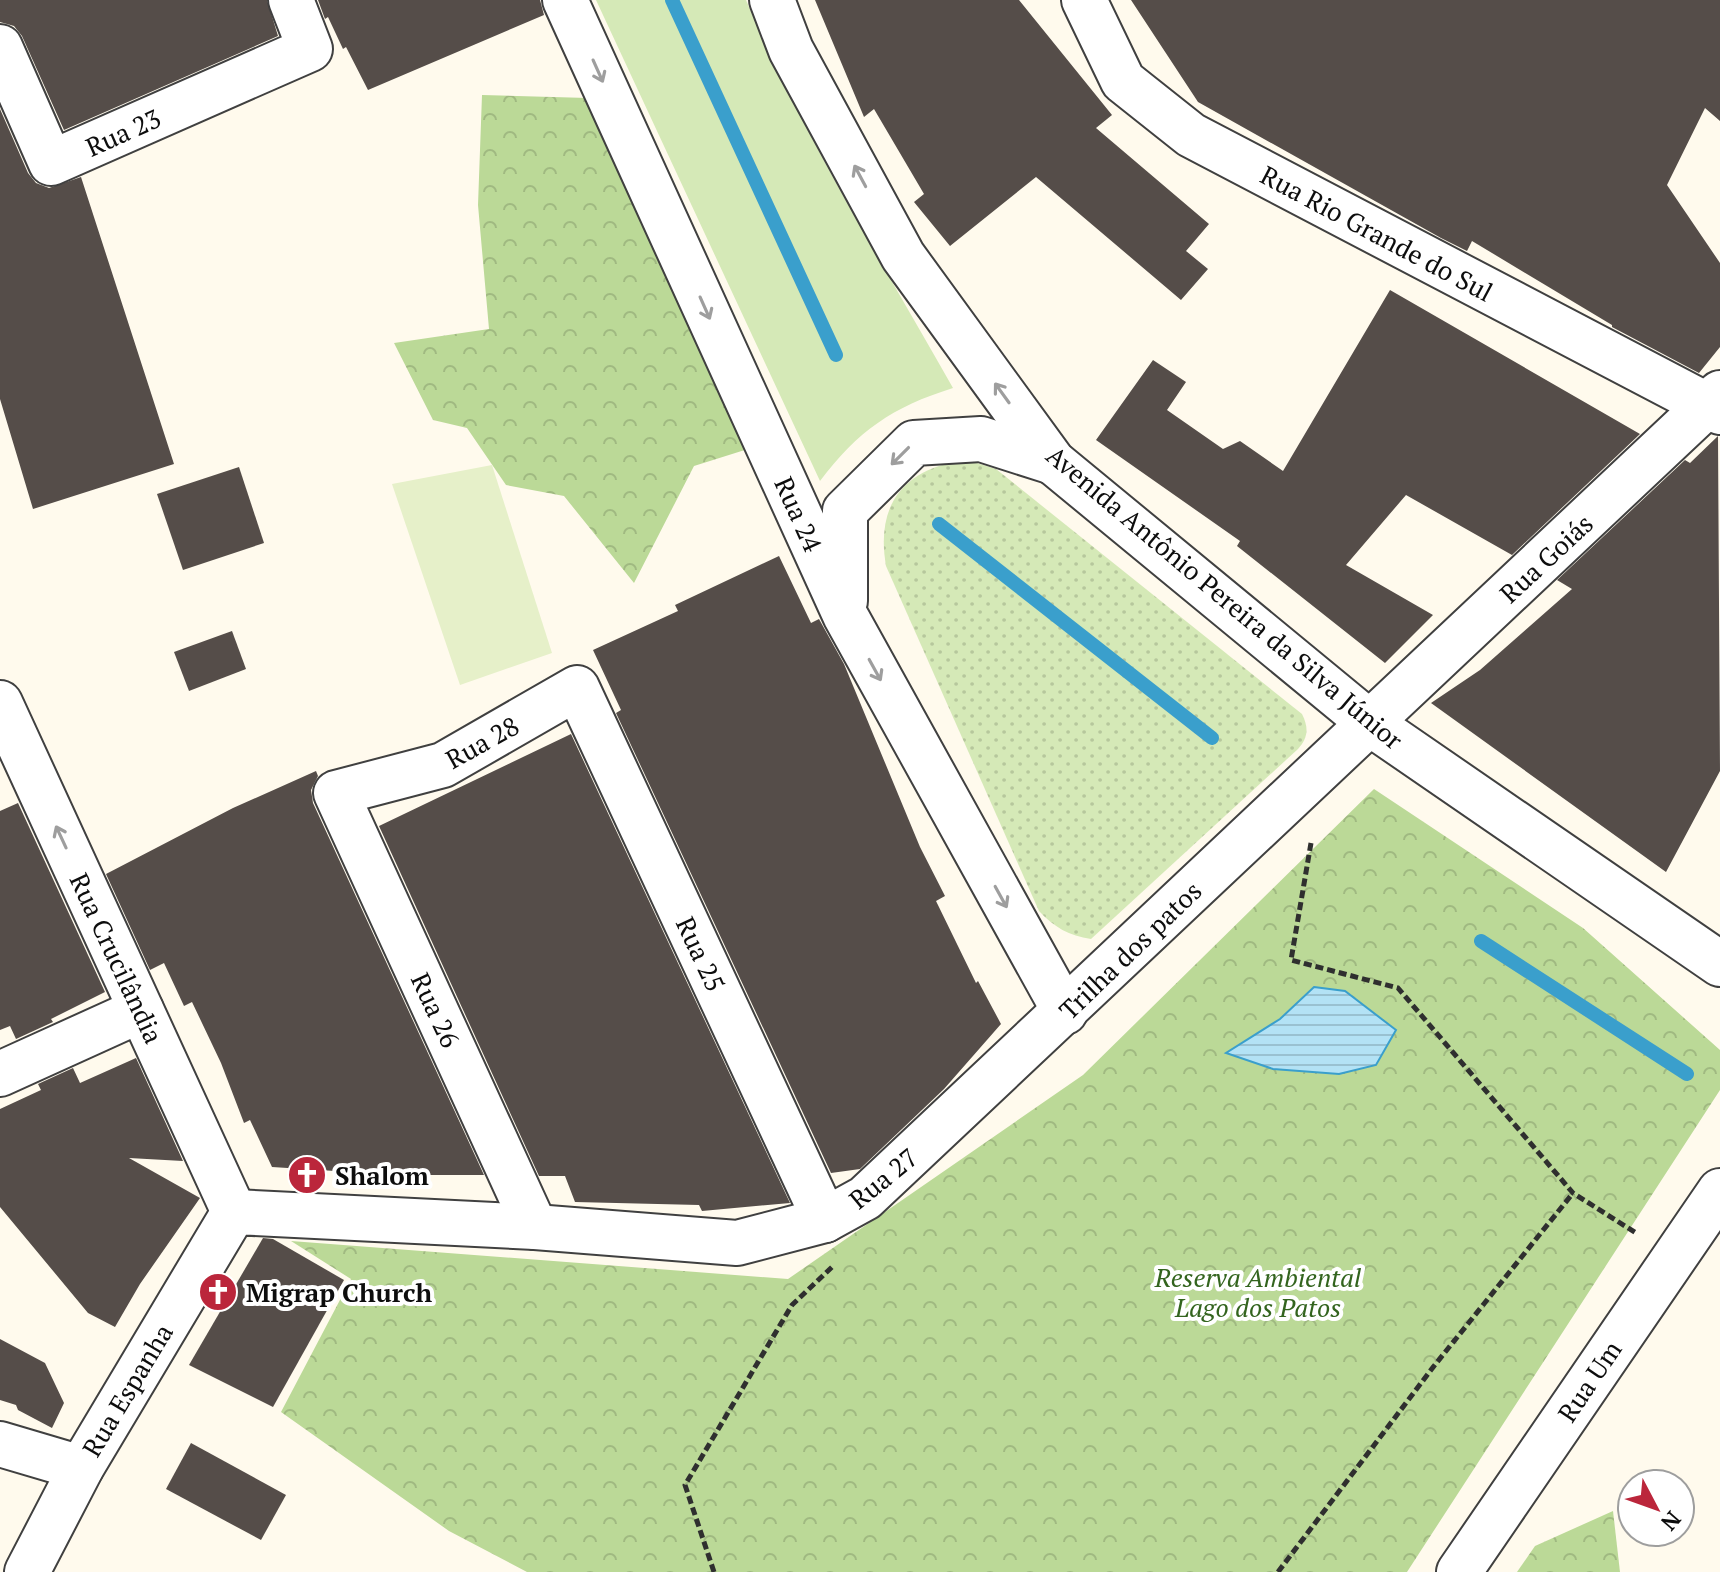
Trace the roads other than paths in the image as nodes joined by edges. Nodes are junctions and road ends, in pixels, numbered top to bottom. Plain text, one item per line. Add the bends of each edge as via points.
1 (291, 0) edge
2 (565, 0) edge
3 (772, 0) edge
4 (1084, 0) edge
5 (0, 47) edge
6 (1716, 404) edge
7 (1053, 462) junction
8 (845, 615) junction
9 (577, 688) joint
10 (0, 703) edge
11 (1371, 724) junction
12 (336, 793) joint
13 (1720, 964) edge
14 (141, 1010) junction
15 (1065, 1012) junction
16 (0, 1074) edge
17 (1720, 1191) edge
18 (234, 1212) junction
19 (825, 1220) junction
20 (535, 1227) junction
21 (0, 1444) edge
22 (81, 1468) junction
23 (27, 1572) edge
24 (1459, 1572) edge

1 - 5 street, Rua 23 via 310,49 51,163
2 -> 8 street, Rua 24
7 -> 3 street, Avenida Antônio Pereira da Silva Júnior via 903,256 791,50
4 - 6 street, Rua Rio Grande do Sul via 1123,81 1191,135
6 - 11 street, Rua Goiás
7 -> 8 street via 981,439 914,443 845,511
7 - 11 street, Avenida Antônio Pereira da Silva Júnior
8 -> 15 street, Rua 24
9 - 12 street, Rua 28 via 443,765
9 - 19 street, Rua 25
14 -> 10 street, Rua Crucilândia
11 - 13 street, Avenida Antônio Pereira da Silva Júnior
11 - 15 street, Rua 27
12 - 20 street, Rua 26
14 - 16 street
14 - 18 street, Rua Crucilândia
15 - 19 street, Rua 27 via 865,1198
17 - 24 street, Rua Um
18 - 20 street, Rua 27
18 - 22 street, Rua Espanha
19 - 20 street, Rua 27 via 737,1243
21 - 22 street
22 - 23 street, Rua Espanha

